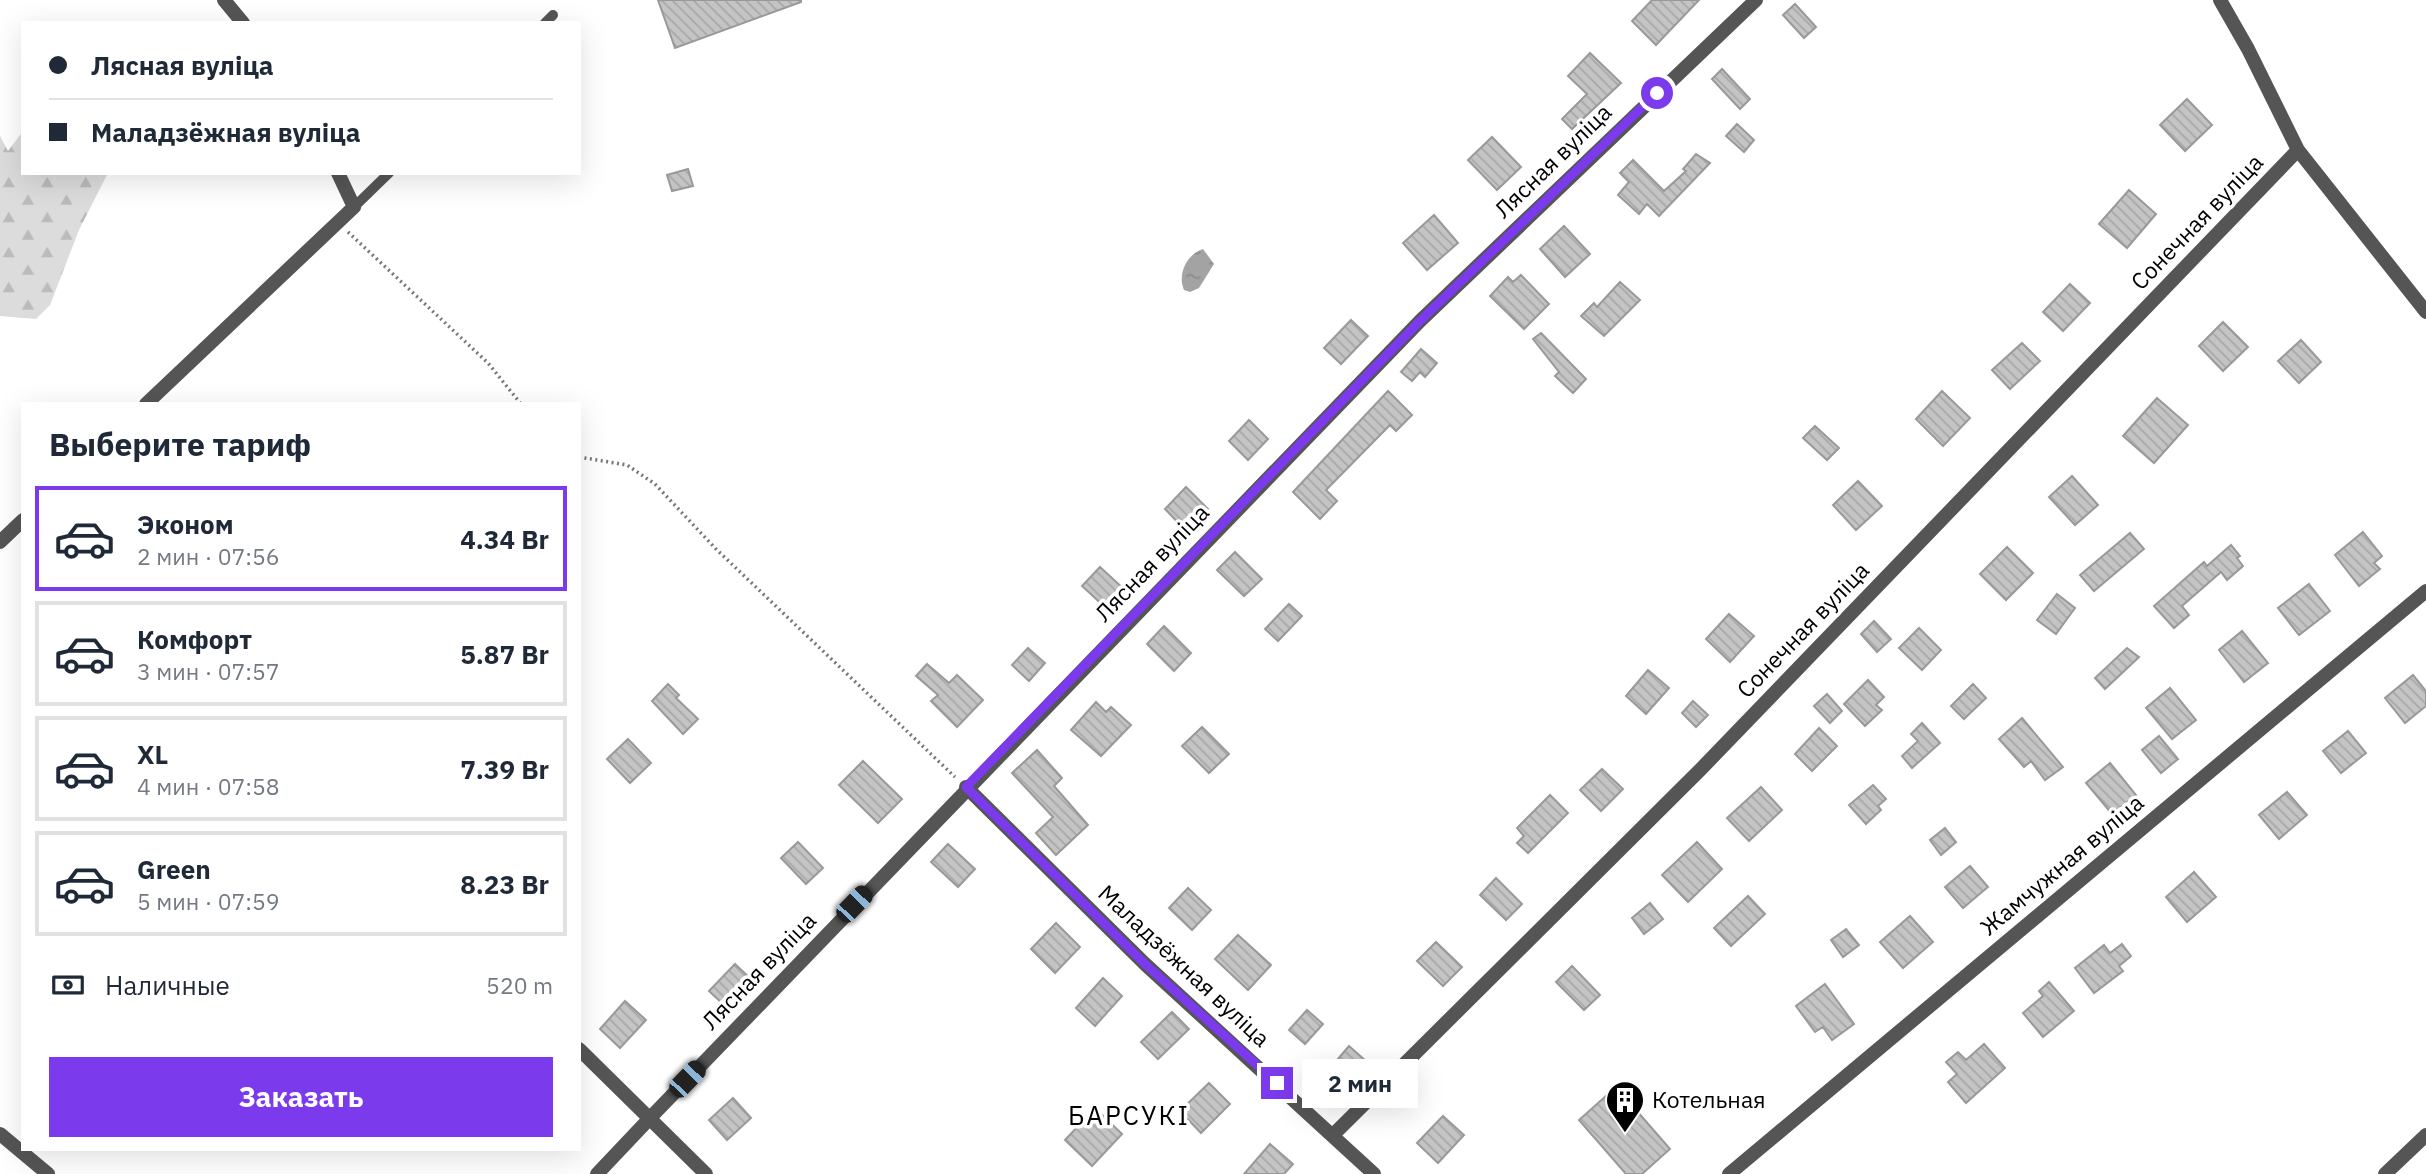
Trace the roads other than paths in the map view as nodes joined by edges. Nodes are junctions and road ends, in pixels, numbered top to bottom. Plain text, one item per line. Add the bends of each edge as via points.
1 (224, 0) edge
2 (1756, 0) edge
3 (2220, 0) edge
4 (241, 21) edge
5 (2298, 150) junction
6 (339, 175) edge
7 (387, 175) edge
8 (354, 207) junction
9 (2426, 312) edge
10 (148, 402) edge
11 (21, 522) edge
12 (0, 542) edge
13 (2426, 591) edge
14 (966, 787) junction
15 (581, 1051) edge
16 (650, 1118) junction
17 (0, 1133) edge
18 (1334, 1134) junction
19 (2426, 1135) edge
20 (21, 1151) edge
21 (21, 1151) edge
22 (48, 1174) edge
23 (597, 1174) edge
24 (706, 1174) edge
25 (1374, 1174) edge
26 (1729, 1174) edge
27 (2385, 1174) edge

1 - 4 street
2 - 14 street, Лясная вуліца via 1420,321
3 - 5 street
5 - 9 street
5 - 18 street, Сонечная вуліца via 1701,769
6 - 8 street
7 - 8 lane
8 - 10 street
11 - 12 street
13 - 26 street, Жамчужная вуліца
14 - 16 street, Лясная вуліца
14 - 18 street, Маладзёжная вуліца via 1145,964
15 - 16 street
16 - 23 street, Лясная вуліца
16 - 24 street
17 - 20 street
18 - 25 street, Маладзёжная вуліца
19 - 27 street
21 - 22 street

